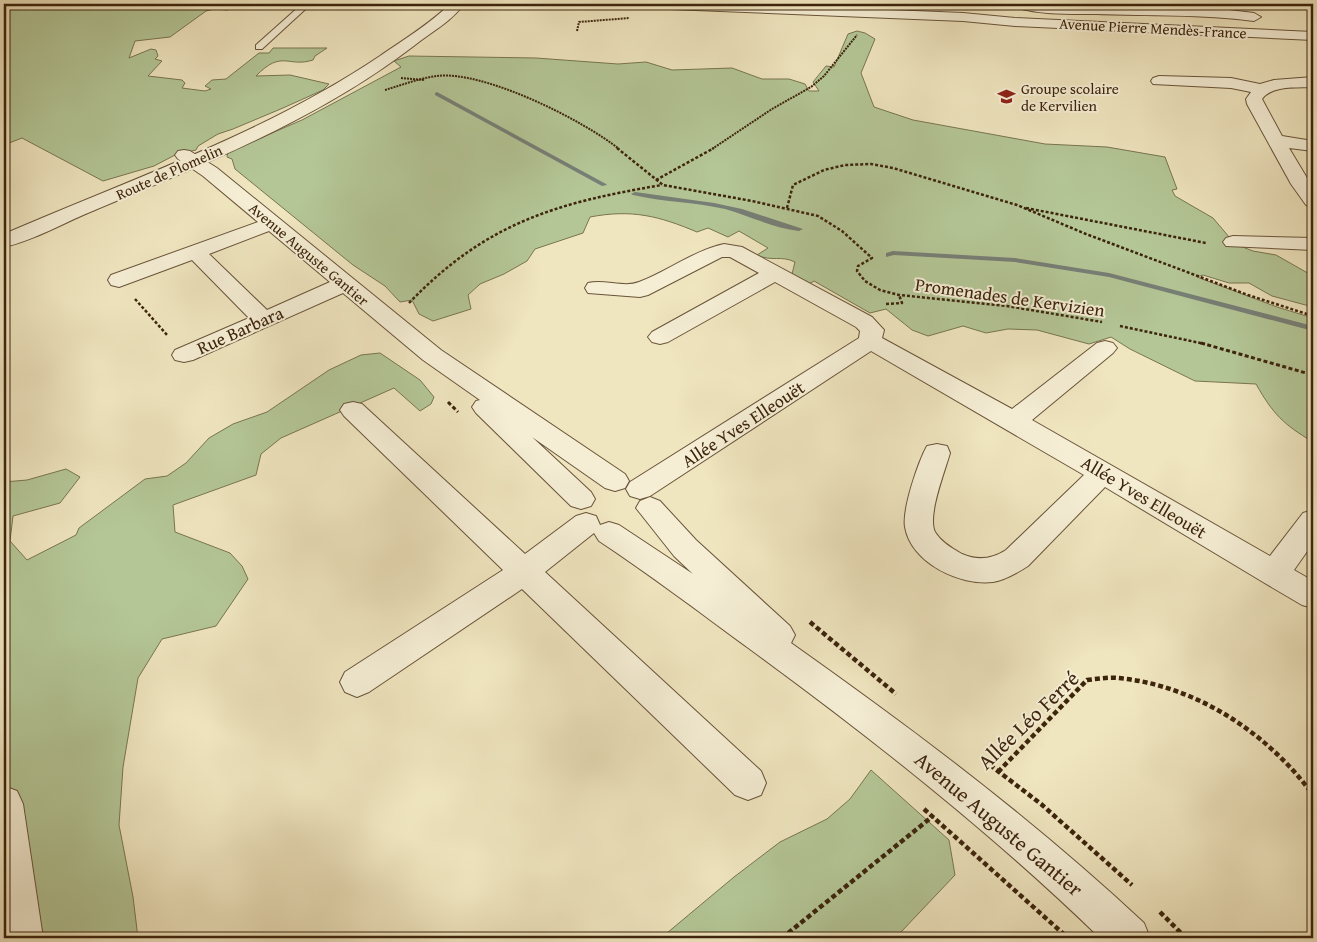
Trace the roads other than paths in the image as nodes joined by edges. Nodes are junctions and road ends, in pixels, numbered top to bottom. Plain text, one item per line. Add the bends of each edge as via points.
1 (307, 4) edge
2 (457, 4) edge
3 (473, 4) edge
4 (645, 4) edge
5 (762, 4) edge
6 (1018, 4) edge
7 (906, 14) junction
8 (444, 16) junction
9 (1257, 23) junction
10 (1313, 32) edge
11 (1313, 36) edge
12 (259, 47) dead end
13 (1159, 81) dead end
14 (1313, 82) edge
15 (1261, 89) junction
16 (1275, 140) junction
17 (1313, 146) edge
18 (189, 158) junction
19 (1313, 201) edge
20 (273, 223) junction
21 (9, 239) edge
22 (1233, 242) road end
23 (1313, 244) edge
24 (195, 252) junction
25 (775, 273) junction
26 (119, 280) road end
27 (346, 283) junction
28 (596, 288) dead end
29 (264, 320) junction
30 (660, 337) dead end
31 (870, 341) junction
32 (1106, 348) dead end
33 (184, 355) road end
34 (432, 355) junction
35 (353, 410) dead end
36 (1014, 421) junction
37 (937, 454) dead end
38 (1103, 473) junction
39 (635, 492) junction
40 (592, 519) junction
41 (1313, 521) edge
42 (525, 571) junction
43 (1274, 574) junction
44 (1313, 596) edge
45 (357, 682) dead end
46 (864, 714) junction
47 (748, 783) dead end
48 (4, 804) edge
49 (22, 938) edge
50 (1129, 938) edge

1 - 12 lane
2 - 8 street, Route de Plomelin
3 - 8 street, Route de Plomelin
4 - 7 street, Avenue Pierre Mendès-France
5 - 7 street, Avenue Pierre Mendès-France
6 - 9 street, Avenue Pierre Mendès-France via 1079,10 1206,11
7 - 9 street, Avenue Pierre Mendès-France via 1015,22
8 - 18 street, Route de Plomelin via 368,72 256,133
9 - 10 street, Avenue Pierre Mendès-France
9 - 11 street, Avenue Pierre Mendès-France
13 - 15 street via 1231,84
14 - 15 street via 1274,84
15 - 16 street via 1254,99 1255,104
16 - 17 street
16 - 19 street
18 - 20 street, Avenue Auguste Gantier
18 - 21 street, Route de Plomelin
20 - 24 street
20 - 27 street, Avenue Auguste Gantier
22 - 23 street
24 - 26 street
24 - 29 street
25 - 28 street via 735,251 724,250 640,290
25 - 30 street
25 - 31 street via 864,322 872,330
27 - 29 street, Rue Barbara
27 - 34 street, Avenue Auguste Gantier
29 - 33 street, Rue Barbara
31 - 36 street, Allée Yves Elleouët
31 - 39 street, Allée Yves Elleouët
32 - 36 street
34 - 39 street, Avenue Auguste Gantier
34 - 40 street, Avenue Auguste Gantier
35 - 42 street
36 - 38 street, Allée Yves Elleouët
37 - 38 street via 917,526 940,555 965,568 977,570 1003,567 1018,558
38 - 43 street, Allée Yves Elleouët
39 - 40 street via 594,486
39 - 40 street via 649,515 637,527 618,533
39 - 46 street, Avenue Auguste Gantier via 685,548
40 - 42 street
40 - 46 street, Avenue Auguste Gantier
41 - 43 street
42 - 45 street
42 - 47 street
43 - 44 street, Allée Yves Elleouët
46 - 50 street, Avenue Auguste Gantier via 1038,852
48 - 49 street

